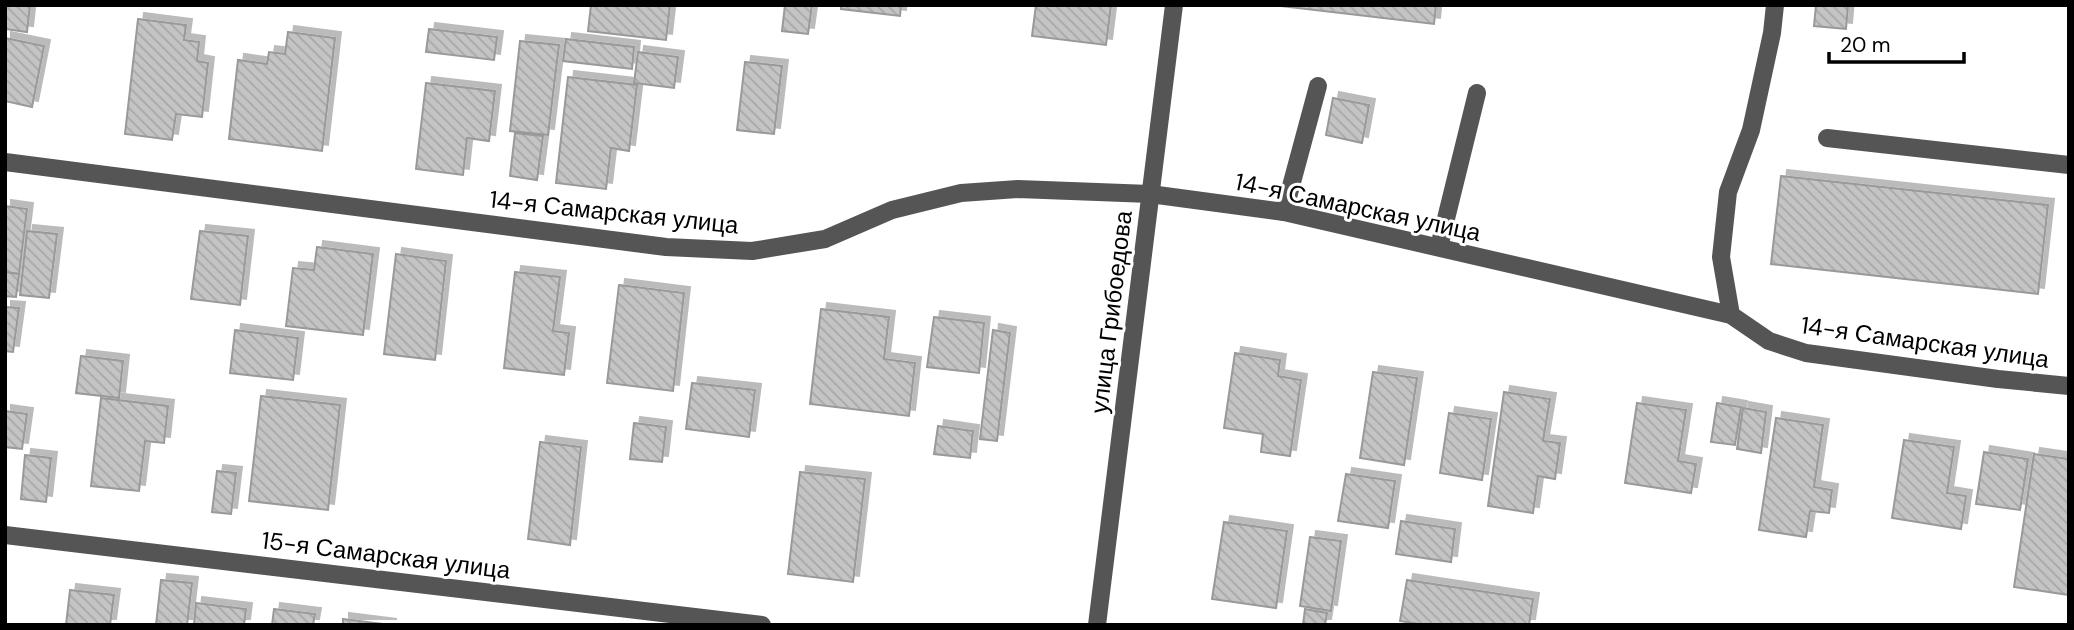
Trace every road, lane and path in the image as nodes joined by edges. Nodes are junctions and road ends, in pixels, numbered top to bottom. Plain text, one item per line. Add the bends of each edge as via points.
1 (1174, 5) edge
2 (1775, 5) edge
3 (1318, 86) dead end
4 (1477, 93) dead end
5 (1827, 138) dead end
6 (5, 162) edge
7 (2069, 165) edge
8 (1150, 194) junction
9 (1284, 212) junction
10 (1439, 247) junction
11 (1731, 315) junction
12 (2069, 386) edge
13 (5, 535) edge
14 (762, 625) edge
15 (1097, 625) edge

1 - 8 street, улица Грибоедова
2 - 11 street via 1751,130 1728,192 1721,257
3 - 9 street
4 - 10 street
5 - 7 street
6 - 8 street, 14-я Самарская улица via 666,247 752,251 825,239 892,210 961,193 1018,189
8 - 9 street, 14-я Самарская улица
8 - 15 street, улица Грибоедова
9 - 10 street, 14-я Самарская улица
10 - 11 street, 14-я Самарская улица
11 - 12 street, 14-я Самарская улица via 1769,341 1806,353
13 - 14 street, 15-я Самарская улица

